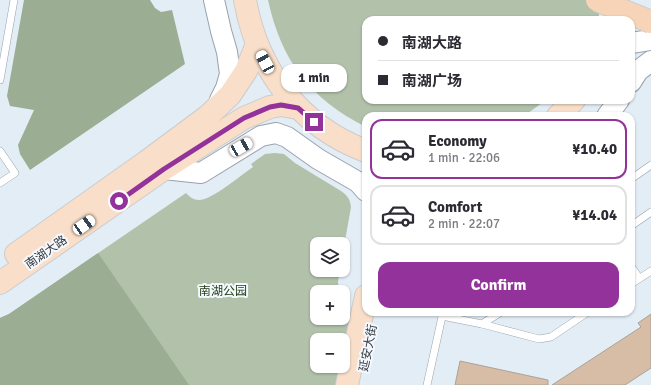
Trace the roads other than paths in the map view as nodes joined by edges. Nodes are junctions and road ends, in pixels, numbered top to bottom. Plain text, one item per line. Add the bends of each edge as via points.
1 (14, 0) edge
2 (214, 0) edge
3 (245, 0) edge
4 (597, 0) edge
5 (621, 0) edge
6 (618, 16) edge
7 (651, 22) edge
8 (651, 40) edge
9 (635, 43) edge
10 (257, 44) junction
11 (651, 61) edge
12 (635, 75) edge
13 (0, 80) edge
14 (570, 104) edge
15 (218, 107) junction
16 (298, 108) junction
17 (562, 112) edge
18 (0, 150) edge
19 (362, 152) edge
20 (651, 165) edge
21 (164, 169) junction
22 (635, 176) edge
23 (0, 183) edge
24 (362, 186) edge
25 (651, 212) edge
26 (635, 223) edge
27 (0, 265) edge
28 (651, 271) edge
29 (635, 272) edge
30 (639, 278) junction
31 (635, 281) edge
32 (0, 283) edge
33 (362, 315) edge
34 (375, 316) edge
35 (442, 316) edge
36 (450, 316) edge
37 (495, 316) edge
38 (582, 316) edge
39 (482, 324) junction
40 (347, 385) edge
41 (361, 385) edge
42 (427, 385) edge

1 - 13 lane
2 - 15 main road via 230,74
3 - 10 main road via 247,16
4 - 7 highway, bridge
5 - 6 main road
8 - 9 main road
10 - 15 main road, 南湖大路 via 246,70 230,95
10 - 16 main road via 269,70
11 - 12 main road
14 - 17 main road
15 - 27 main road, 南湖大路 via 146,162
16 - 19 main road via 322,128
16 - 21 main road, 南湖大路 via 281,105 270,107 244,118
18 - 23 lane via 15,173
20 - 22 lane
21 - 24 main road via 201,173 261,136 276,133 287,137
21 - 32 main road, 南湖大路
25 - 26 lane
28 - 30 lane
29 - 30 lane
30 - 31 lane
33 - 40 main road, 延安大街
34 - 41 main road, 延安大街
35 - 42 lane
36 - 39 lane
37 - 39 lane
38 - 39 lane via 551,337 539,339

